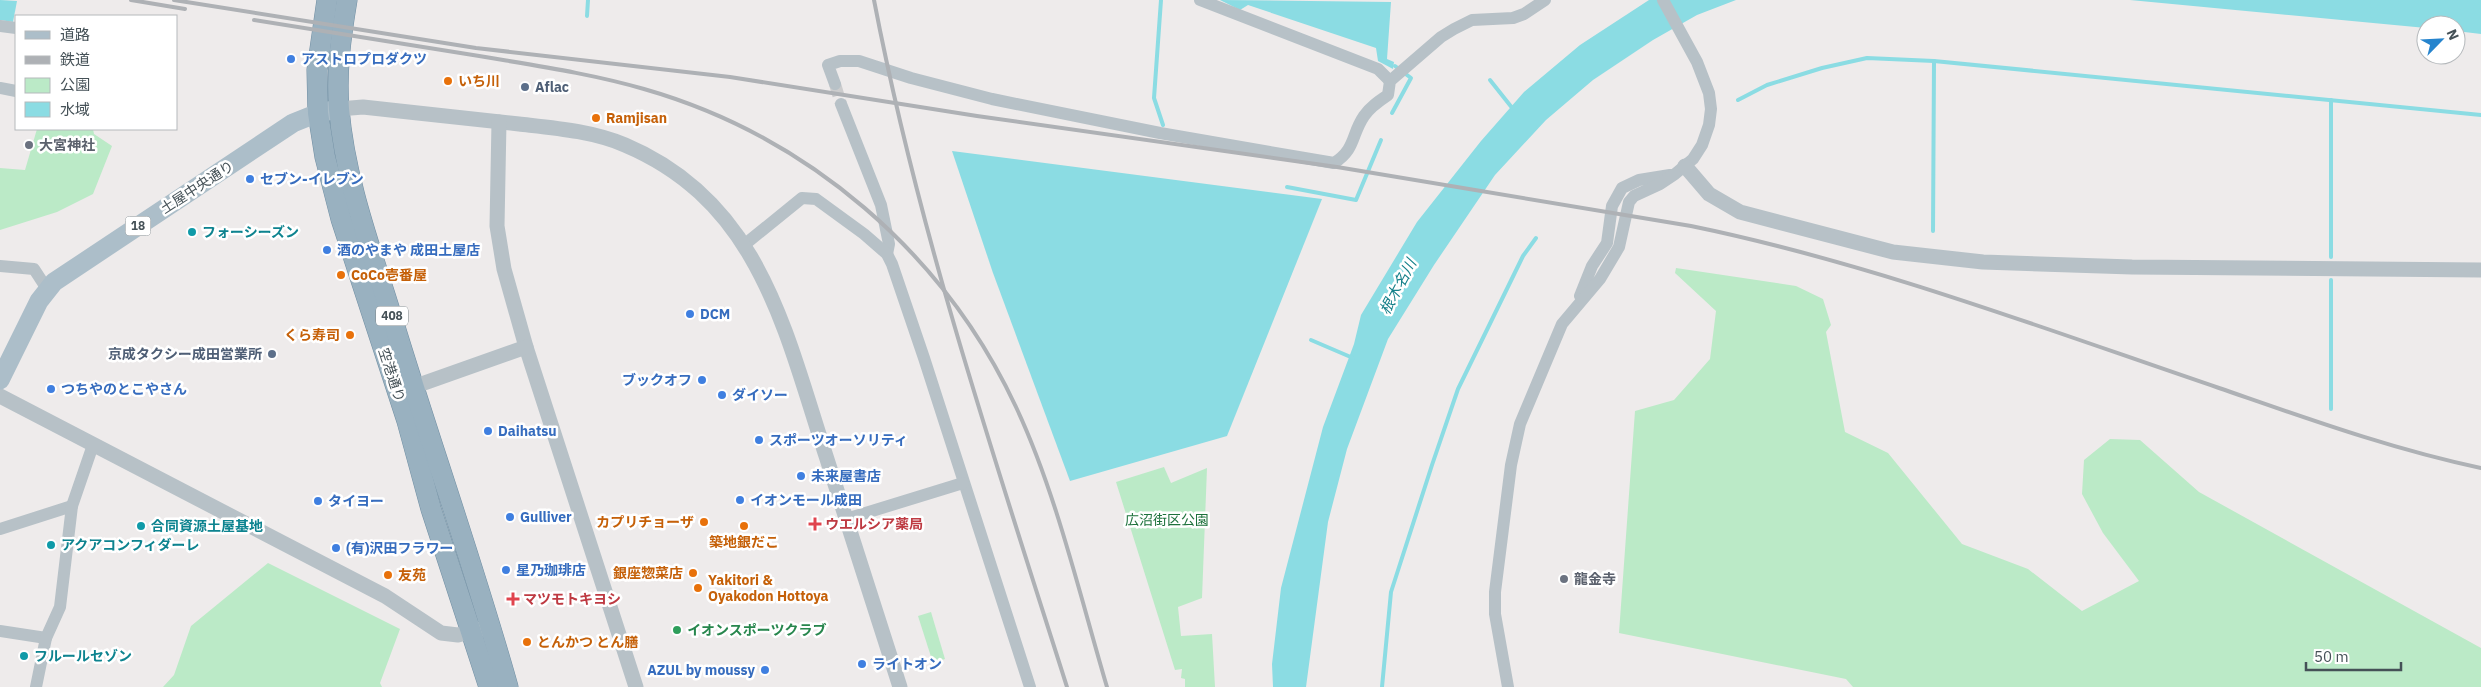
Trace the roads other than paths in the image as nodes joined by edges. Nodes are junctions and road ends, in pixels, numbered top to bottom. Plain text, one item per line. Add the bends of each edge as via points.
1 (327, 0) edge
2 (348, 0) edge
3 (1200, 0) edge
4 (1545, 0) edge
5 (1663, 0) edge
6 (0, 26) edge
7 (15, 28) edge
8 (1398, 74) junction
9 (835, 84) tunnel mouth
10 (0, 88) edge
11 (15, 91) edge
12 (841, 104) tunnel mouth
13 (339, 109) junction
14 (318, 113) junction
15 (499, 122) junction
16 (1680, 170) junction
17 (744, 245) junction
18 (887, 254) junction
19 (0, 266) edge
20 (2481, 270) edge
21 (47, 289) junction
22 (526, 347) junction
23 (0, 380) edge
24 (414, 387) junction
25 (0, 396) edge
26 (93, 445) junction
27 (963, 483) junction
28 (72, 506) junction
29 (846, 519) junction
30 (0, 529) edge
31 (491, 626) junction
32 (0, 631) edge
33 (470, 632) junction
34 (46, 638) junction
35 (36, 687) edge
36 (489, 687) edge
37 (508, 687) edge
38 (636, 687) edge
39 (900, 687) edge
40 (1030, 687) edge
41 (1508, 687) edge

1 - 14 highway, 空港通り / 408 via 317,70
2 - 13 highway, 空港通り / 408 via 339,48
3 - 8 street
4 - 8 street via 1513,18 1472,20 1441,37
5 - 16 street via 1697,62 1709,93 1710,117 1702,145
6 - 7 street
8 - 9 street via 1388,95 1364,116 1346,154 1328,164 992,99 859,61 828,65
10 - 11 street
12 - 18 street via 880,205 889,244
13 - 14 main road, 土屋中央通り / 18
13 - 15 street via 363,107
13 - 24 highway, 空港通り / 408 via 358,204
14 - 21 main road, 土屋中央通り / 18 via 293,123 127,232
14 - 33 highway, 空港通り / 408 via 341,219
15 - 17 street via 602,137 625,145 666,166 694,187 725,218
15 - 22 street via 496,194 499,242
16 - 20 street via 1709,194 1740,212 1893,252 1983,262 2132,267
16 - 41 street via 1629,202 1619,248 1600,279 1562,324 1520,424 1511,466 1494,614
17 - 18 street via 802,198 816,199
17 - 29 street via 769,288 782,322
18 - 27 street via 897,275
19 - 21 street via 34,270
21 - 23 main road, 土屋中央通り / 18
22 - 24 street
22 - 38 street
24 - 31 highway, 空港通り / 408
25 - 26 street
26 - 28 street
26 - 33 street via 385,596 441,633 458,635
27 - 29 street
27 - 40 street
28 - 30 street
28 - 34 street via 60,607
29 - 39 street
31 - 33 street
31 - 37 highway, 空港通り / 408
32 - 34 street
33 - 36 highway, 空港通り / 408
34 - 35 street

